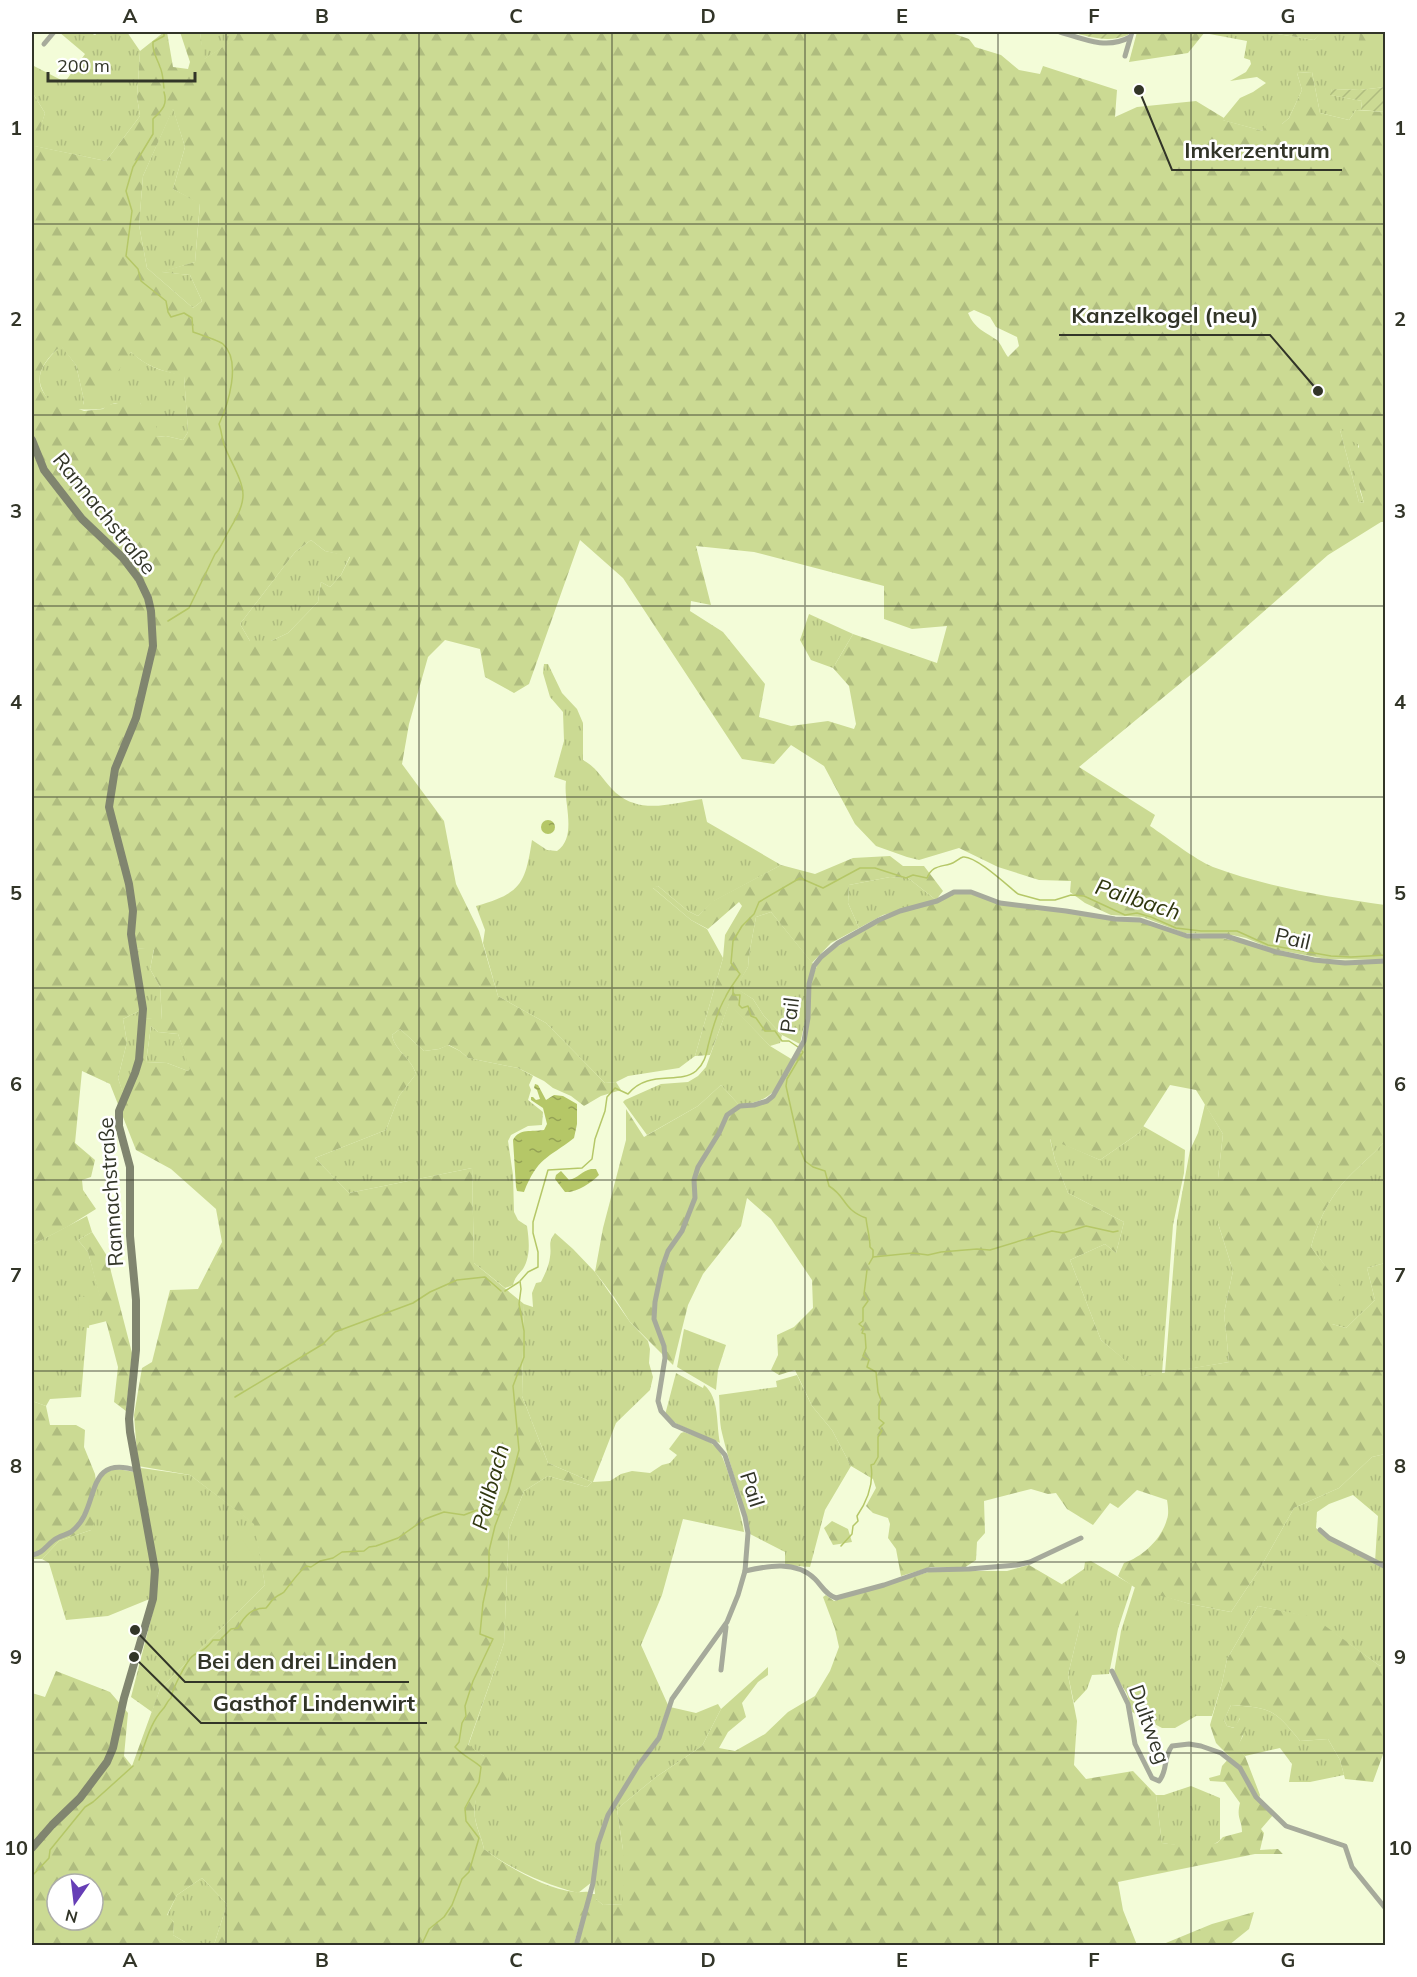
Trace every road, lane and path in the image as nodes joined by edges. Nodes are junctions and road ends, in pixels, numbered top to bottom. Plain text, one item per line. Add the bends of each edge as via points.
1 (54, 32) edge
2 (1060, 32) edge
3 (1131, 34) edge
4 (44, 44) dead end
5 (1125, 56) dead end
6 (32, 440) edge
7 (1386, 961) edge
8 (136, 1470) junction
9 (1320, 1530) dead end
10 (1081, 1538) dead end
11 (32, 1555) edge
12 (1386, 1567) edge
13 (745, 1571) junction
14 (727, 1622) junction
15 (721, 1670) dead end
16 (1112, 1671) dead end
17 (32, 1848) edge
18 (1386, 1909) edge
19 (576, 1946) edge

1 - 4 street
2 - 3 street via 1106,44 1123,41
3 - 5 street
6 - 8 street, Rannachstraße via 44,470 82,519 139,579 151,611 153,646 136,718 115,769 109,807 129,884 131,934 143,1009 139,1060 119,1111 130,1167 130,1236 136,1288 136,1350 129,1419
7 - 13 street, Pail via 1314,960 1236,938 1187,936 1140,920 1000,903 962,891 879,920 826,951 814,966 809,984 804,1041 784,1079 767,1101 740,1106 727,1114 698,1167 695,1198 682,1231 668,1251 655,1302 654,1319 665,1358 658,1401 661,1411 674,1425 714,1442 725,1455 748,1533
8 - 11 street via 114,1466 103,1472 90,1504 72,1531 38,1555
8 - 17 street, Rannachstraße via 154,1558 155,1592 117,1733 107,1762 94,1781
9 - 12 street
10 - 13 street via 1030,1562 927,1570 836,1598 801,1569 768,1566
13 - 14 street, Pail
14 - 15 street, Pail
14 - 19 street, Pail via 672,1698 659,1738 608,1815
16 - 18 street, Dultweg via 1128,1704 1135,1744 1152,1778 1159,1781 1162,1777 1172,1746 1189,1744 1221,1753 1240,1768 1256,1797 1286,1826 1345,1846 1352,1867

